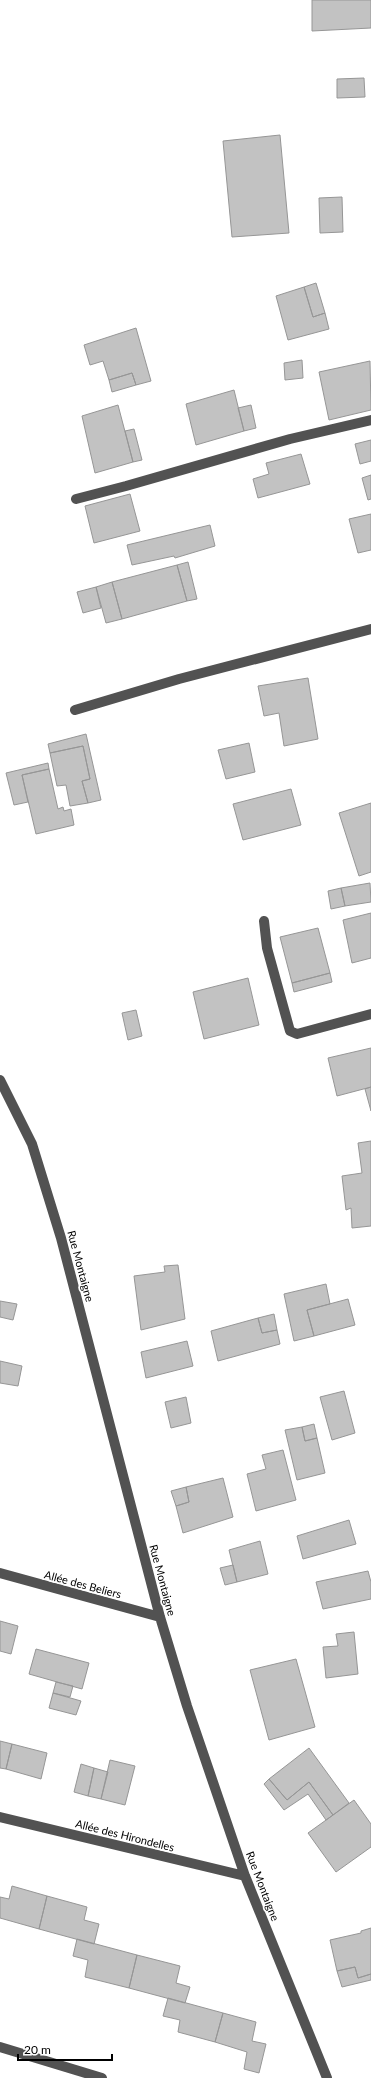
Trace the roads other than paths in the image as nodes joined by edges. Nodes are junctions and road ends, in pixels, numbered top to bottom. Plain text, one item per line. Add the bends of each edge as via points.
1 (371, 420) edge
2 (76, 499) dead end
3 (371, 629) edge
4 (75, 710) dead end
5 (264, 921) dead end
6 (371, 1014) edge
7 (0, 1080) edge
8 (0, 1574) edge
9 (160, 1617) junction
10 (0, 1817) edge
11 (245, 1876) junction
12 (0, 2047) edge
13 (102, 2078) edge
14 (327, 2078) edge

1 - 2 street via 290,439
3 - 4 street via 179,679
5 - 6 street via 267,948 290,1030 297,1034
7 - 9 street, Rue Montaigne via 32,1144 61,1238
8 - 9 street, Allée des Beliers
9 - 11 street, Rue Montaigne via 187,1706
10 - 11 street, Allée des Hirondelles
11 - 14 street, Rue Montaigne
12 - 13 street

